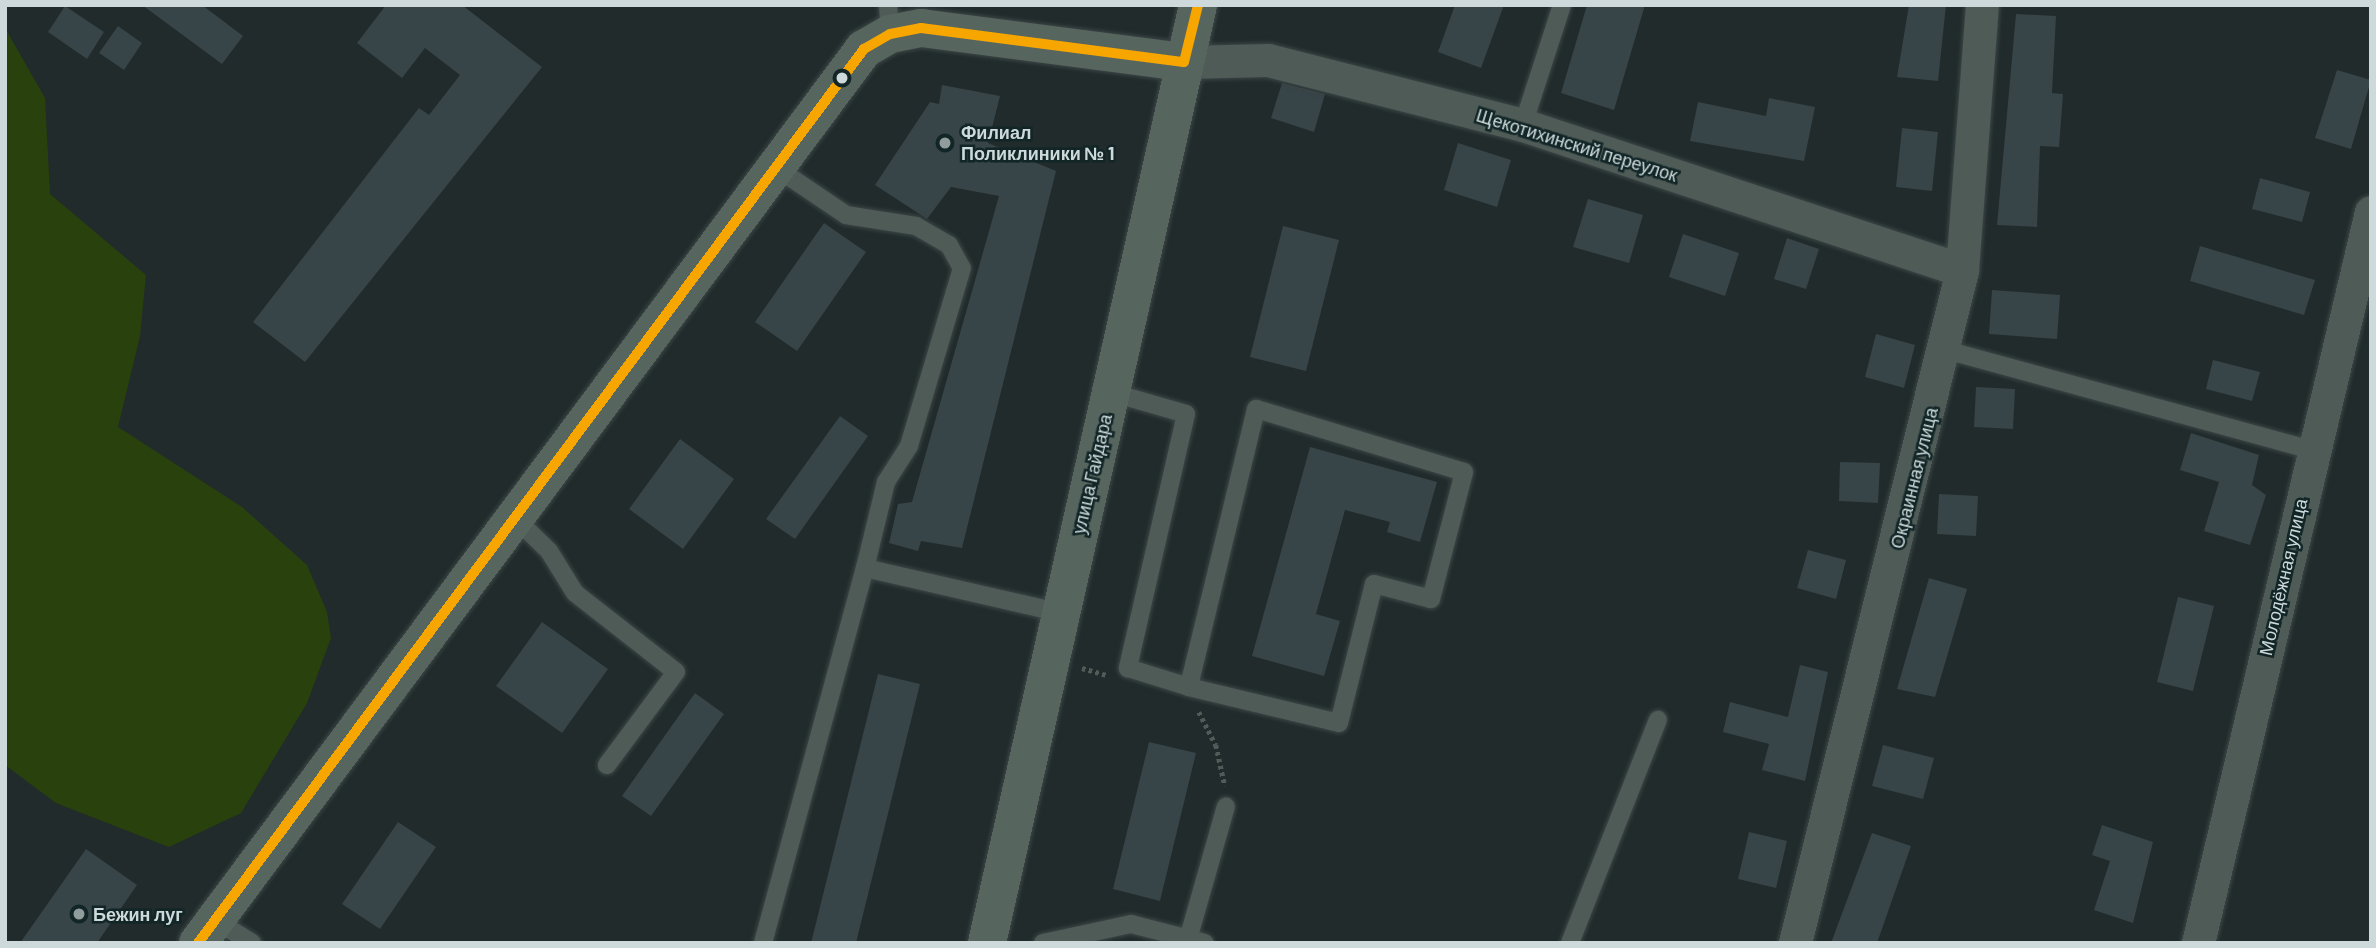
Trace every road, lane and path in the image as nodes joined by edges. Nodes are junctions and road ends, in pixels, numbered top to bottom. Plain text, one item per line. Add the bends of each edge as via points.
1 (1198, 5) edge
2 (1562, 5) edge
3 (1983, 5) edge
4 (889, 20) edge
5 (1184, 62) junction
6 (1523, 125) junction
7 (772, 165) junction
8 (2371, 212) edge
9 (1962, 270) junction
10 (1945, 349) junction
11 (1110, 392) junction
12 (2312, 450) junction
13 (513, 516) junction
14 (865, 568) junction
15 (1061, 613) junction
16 (1189, 695) junction
17 (1658, 720) dead end
18 (607, 765) dead end
19 (1226, 806) joint
20 (206, 931) edge
21 (1186, 940) edge
22 (252, 943) edge
23 (764, 943) edge
24 (987, 943) edge
25 (1042, 943) edge
26 (1205, 943) edge
27 (1570, 943) edge
28 (1795, 943) edge
29 (2198, 943) edge

1 - 5 street, улица Гайдара
2 - 6 lane
3 - 9 street, Окраинная улица
4 - 5 street
4 - 7 street via 840,73
5 - 6 street, Щекотихинский переулок via 1268,60
5 - 11 street, улица Гайдара
6 - 9 street, Щекотихинский переулок
7 - 13 street
7 - 14 lane via 846,215 916,226 949,245 962,268 909,446 886,481
8 - 12 street, Молодёжная улица
9 - 10 street, Окраинная улица
10 - 12 lane
10 - 28 street, Окраинная улица
11 - 15 street, улица Гайдара
11 - 16 lane via 1186,414 1128,668
12 - 29 street, Молодёжная улица
13 - 18 lane via 550,551 575,593 676,672
13 - 20 street
14 - 15 lane
14 - 23 lane
15 - 24 street, улица Гайдара
16 - 16 lane via 1339,723 1374,584 1431,599 1464,472 1256,409
16 - 19 path via 1216,745
17 - 27 lane
19 - 21 lane
20 - 22 lane
21 - 25 lane via 1130,924
21 - 26 lane

